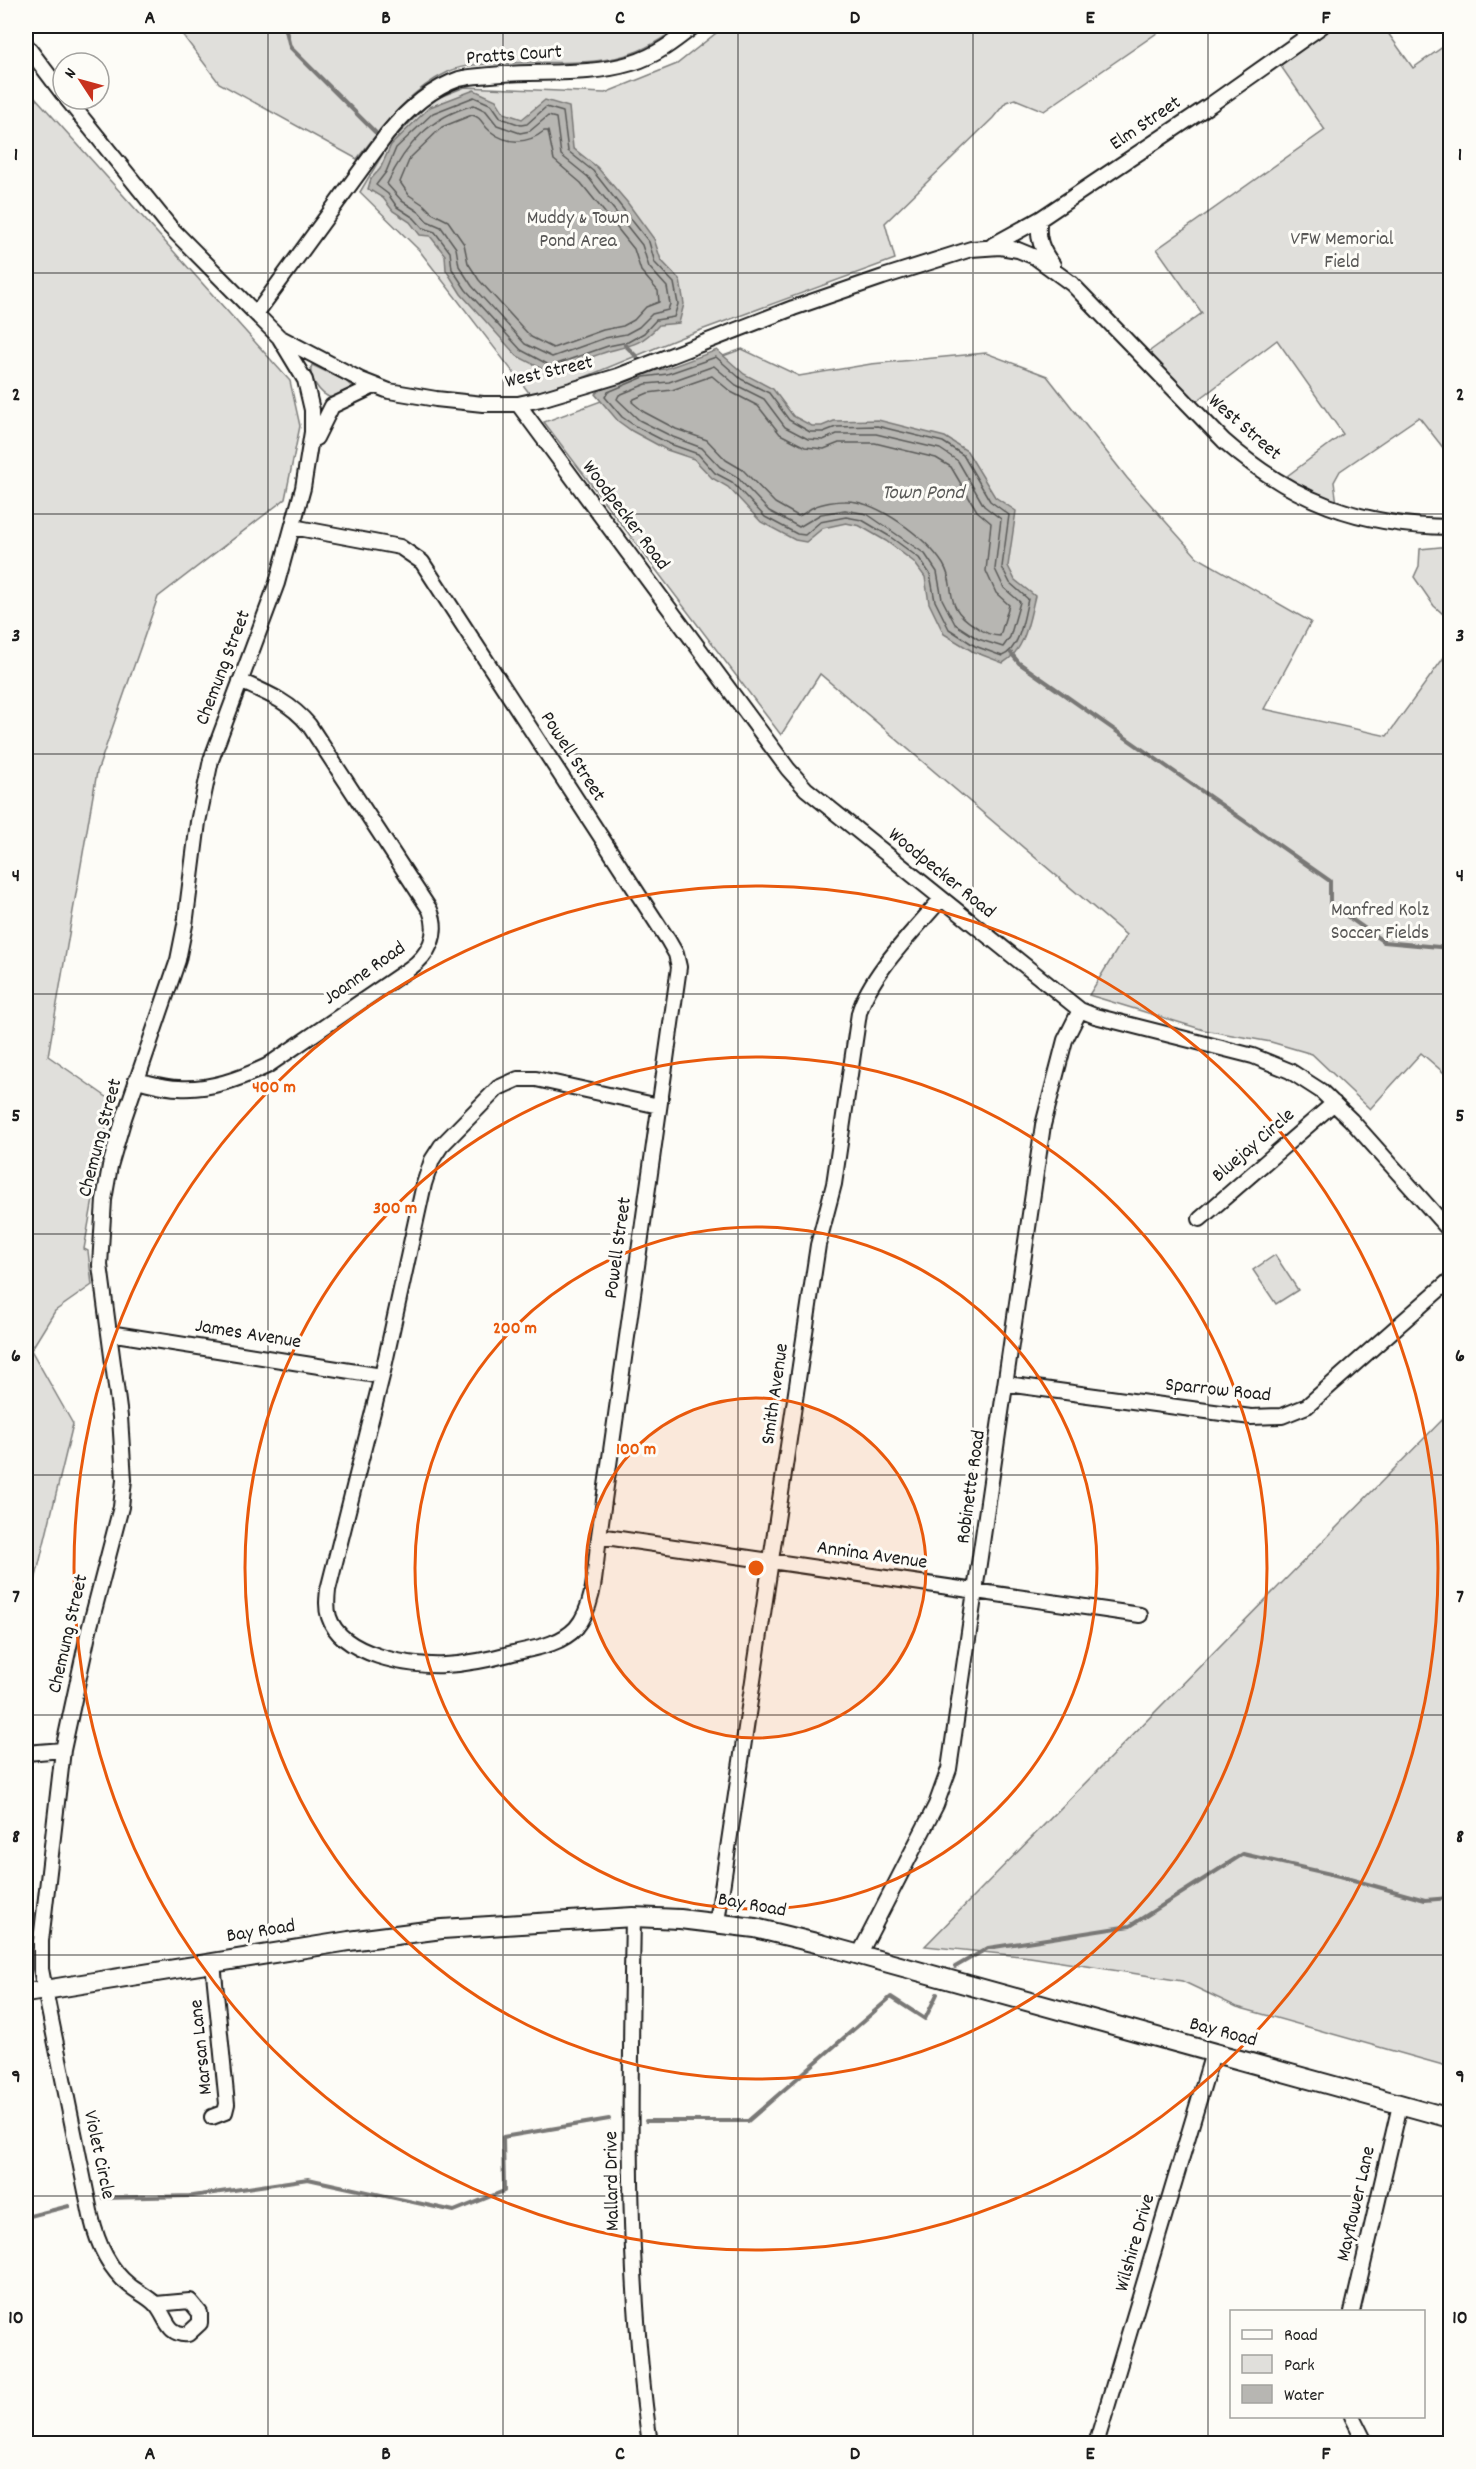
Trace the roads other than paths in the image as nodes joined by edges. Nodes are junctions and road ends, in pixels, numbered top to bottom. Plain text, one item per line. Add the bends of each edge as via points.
1 (694, 26) edge
2 (1322, 26) edge
3 (26, 45) edge
4 (51, 78) edge
5 (76, 111) edge
6 (1040, 219) junction
7 (988, 247) junction
8 (1059, 274) junction
9 (256, 314) junction
10 (279, 337) junction
11 (374, 386) junction
12 (518, 404) junction
13 (309, 456) junction
14 (293, 526) junction
15 (1450, 526) edge
16 (240, 681) junction
17 (940, 899) junction
18 (1080, 1010) junction
19 (136, 1080) junction
20 (1334, 1103) junction
21 (659, 1106) junction
22 (1200, 1219) dead end
23 (1450, 1231) edge
24 (1450, 1280) edge
25 (109, 1333) junction
26 (382, 1376) junction
27 (1006, 1384) junction
28 (599, 1536) junction
29 (771, 1562) junction
30 (976, 1591) junction
31 (1140, 1615) dead end
32 (63, 1750) junction
33 (26, 1753) edge
34 (633, 1917) junction
35 (717, 1922) junction
36 (859, 1955) junction
37 (213, 1963) junction
38 (45, 1990) junction
39 (26, 1993) edge
40 (1214, 2054) junction
41 (1400, 2104) junction
42 (212, 2117) dead end
43 (1450, 2118) edge
44 (156, 2304) dead end
45 (1352, 2310) edge
46 (1353, 2418) edge
47 (650, 2444) edge
48 (1096, 2444) edge
49 (1366, 2444) edge

1 - 9 street, Pratts Court via 660,51 624,65 592,71 460,79 430,94 387,134
2 - 6 street, Elm Street
3 - 4 street
5 - 9 street, West Street via 151,206
6 - 7 street, Elm Street
6 - 8 street, West Street via 1041,245
7 - 8 street, West Street via 1027,253
7 - 12 street, West Street via 971,249 793,308 618,376
8 - 15 street, West Street via 1085,296 1224,441 1281,484 1347,514 1386,522
9 - 10 street, West Street
10 - 11 street, West Street
10 - 13 street, Chemung Street via 308,389 313,422
11 - 12 street, West Street via 436,399
11 - 13 street, Chemung Street via 332,406
12 - 17 street, Woodpecker Road via 796,779
13 - 14 street, Chemung Street
14 - 16 street, Chemung Street via 274,591
14 - 21 street, Powell Street via 400,547 422,562 672,947 679,975
16 - 19 street, Chemung Street via 204,789 178,960
16 - 19 street, Joanne Road via 280,699 314,731 430,910 434,920 432,944 418,963 267,1066 203,1088
17 - 18 street, Woodpecker Road
17 - 29 street, Smith Avenue via 878,975 859,1013 834,1184 818,1245
18 - 20 street, Woodpecker Road via 1272,1063 1307,1080
18 - 27 street, Robinette Road via 1065,1040 1043,1125
19 - 25 street, Chemung Street via 110,1166 102,1212 100,1264
20 - 22 street, Bluejay Circle
20 - 23 street, Woodpecker Road
21 - 26 street, Powell Street via 529,1078 511,1081 487,1098 441,1146 430,1166
21 - 28 street, Powell Street
24 - 27 street, Sparrow Road via 1307,1406 1282,1416 1251,1417
25 - 26 street, James Avenue
25 - 32 street, Chemung Street via 123,1451 122,1500
26 - 28 street, Powell Street via 328,1590 328,1616 352,1644 406,1662 444,1665 483,1660 560,1640 585,1615
27 - 30 street, Robinette Road
28 - 29 street, Annina Avenue
29 - 30 street, Annina Avenue
29 - 35 street, Smith Avenue
30 - 31 street, Annina Avenue
30 - 36 street, Robinette Road via 944,1788
32 - 33 street
32 - 38 street, Chemung Street via 41,1941
34 - 35 main road, Bay Road
34 - 37 main road, Bay Road via 442,1929
34 - 47 street, Mallard Drive via 630,2060 635,2304
35 - 36 main road, Bay Road via 777,1932
36 - 40 main road, Bay Road
37 - 38 main road, Bay Road
37 - 42 street, Marsan Lane via 227,2104 225,2112
38 - 39 main road, Bay Road
38 - 44 street, Violet Circle via 95,2232 117,2273
40 - 41 main road, Bay Road
40 - 48 street, Wilshire Drive
41 - 43 main road, Bay Road
41 - 45 street, Mayflower Lane
46 - 49 street

